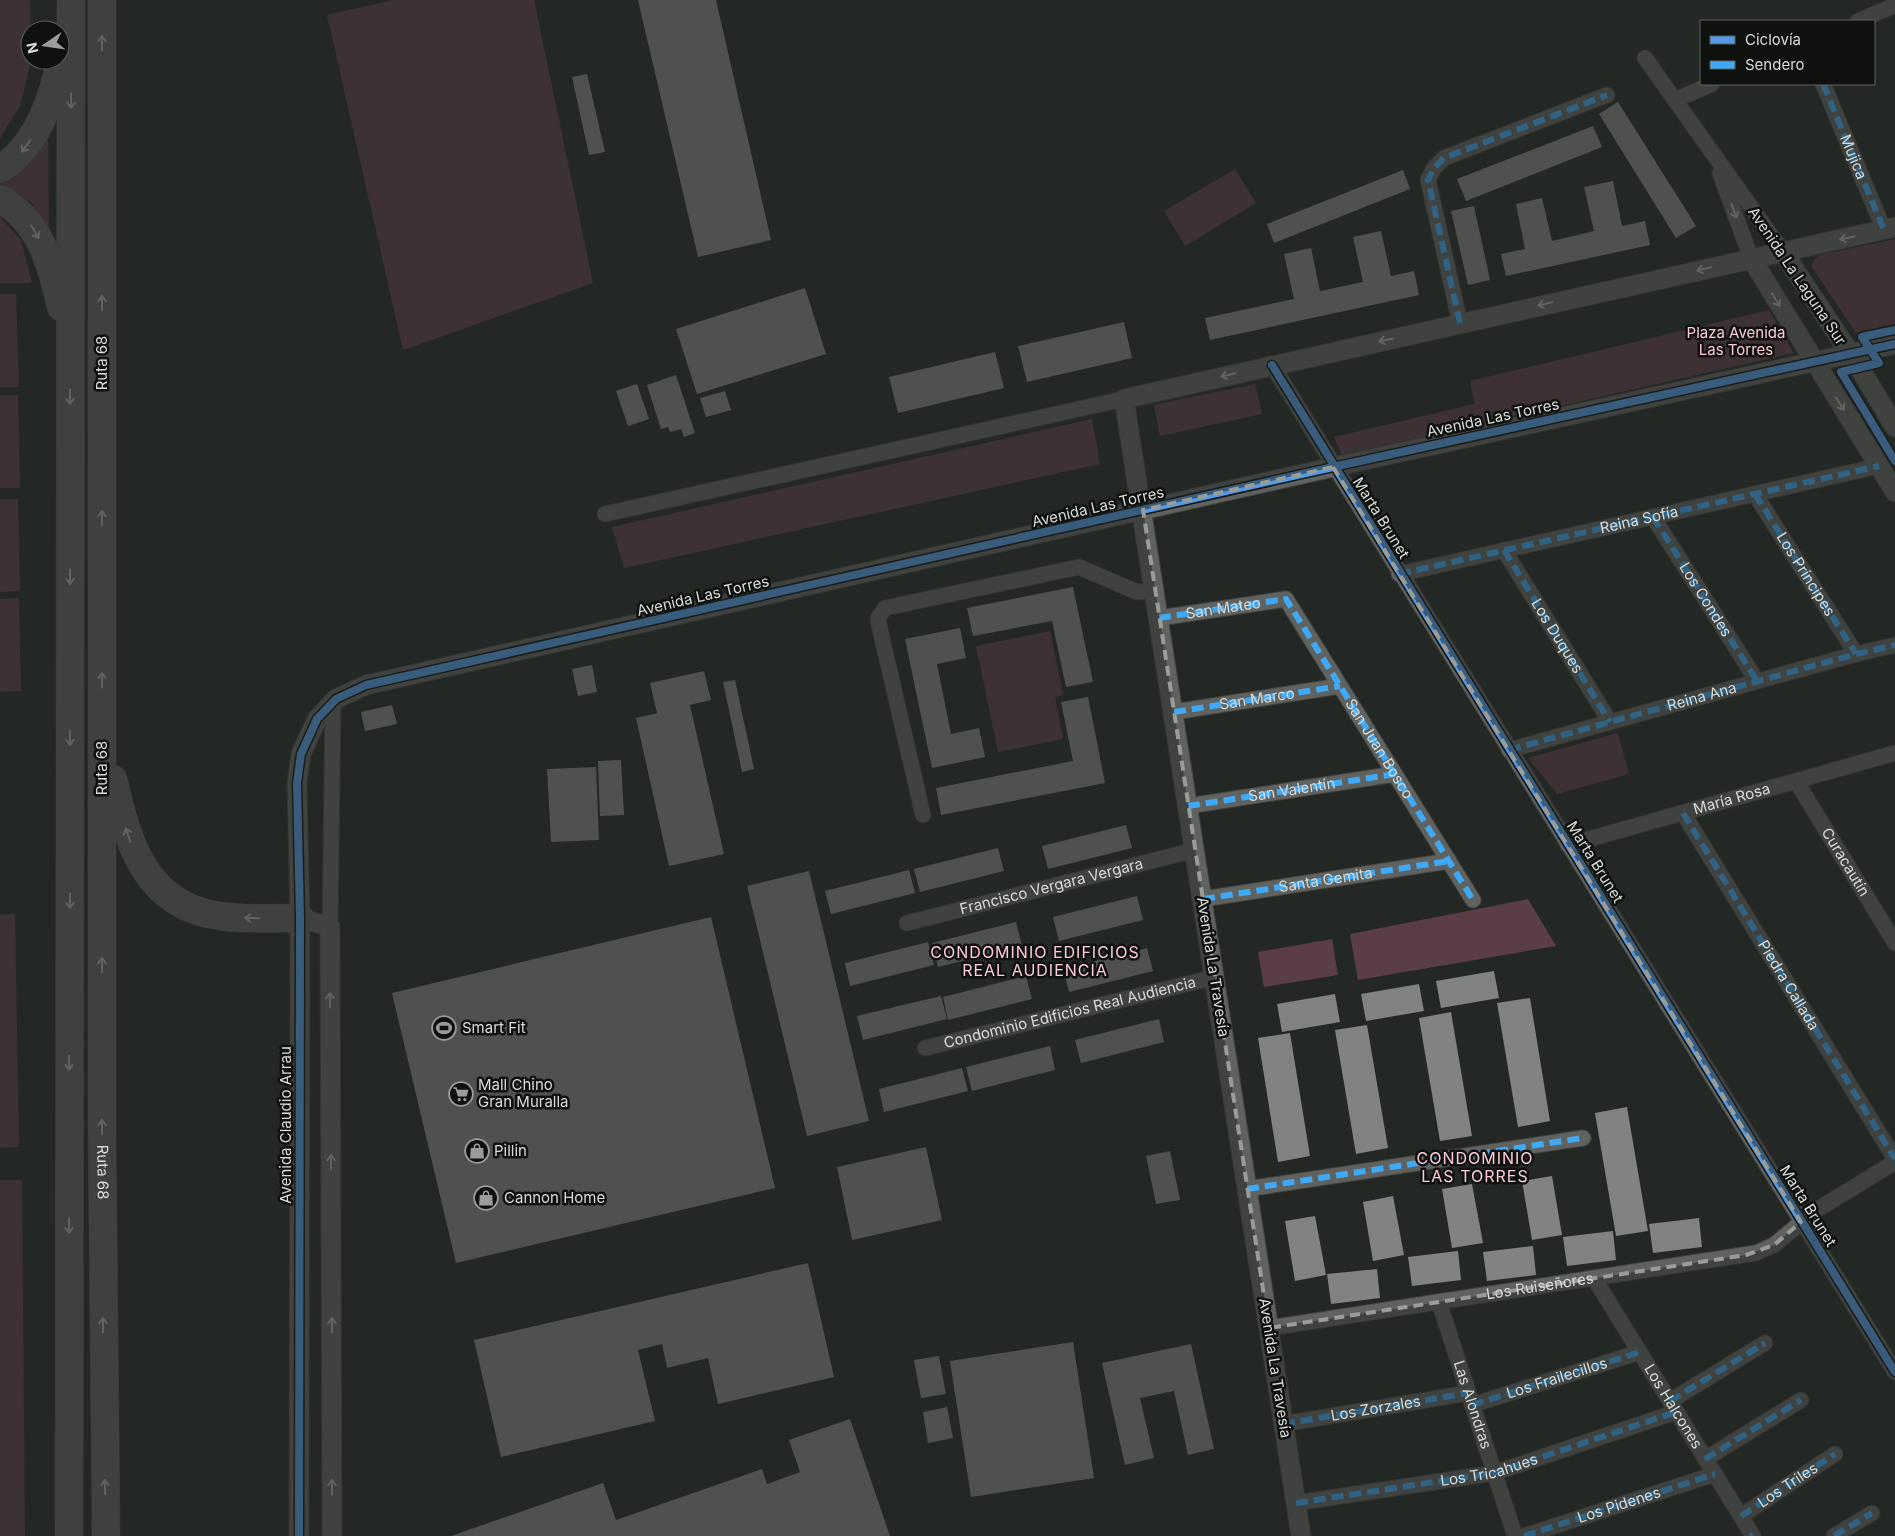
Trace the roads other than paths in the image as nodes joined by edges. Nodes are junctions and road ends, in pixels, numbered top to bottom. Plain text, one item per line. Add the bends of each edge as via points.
1 (70, 0) edge
2 (102, 0) edge
3 (1895, 5) edge
4 (1860, 20) edge
5 (1645, 58) dead end
6 (1710, 85) edge
7 (1822, 85) edge
8 (1607, 95) dead end
9 (1675, 100) junction
10 (1712, 153) junction
11 (0, 169) edge
12 (0, 199) edge
13 (1890, 229) edge
14 (1783, 252) junction
15 (1751, 258) junction
16 (1460, 324) junction
17 (1895, 344) edge
18 (70, 348) junction
19 (1850, 354) junction
20 (1814, 363) junction
21 (1272, 365) junction
22 (1124, 399) junction
23 (1895, 427) edge
24 (1880, 466) junction
25 (1333, 467) junction
26 (1895, 492) edge
27 (1755, 494) junction
28 (1143, 510) junction
29 (605, 514) dead end
30 (1654, 517) junction
31 (1504, 550) junction
32 (1400, 574) junction
33 (1155, 591) junction
34 (1286, 599) joint
35 (1159, 618) junction
36 (1895, 646) edge
37 (1856, 654) junction
38 (1757, 682) junction
39 (1340, 686) junction
40 (333, 702) junction
41 (1174, 712) junction
42 (317, 719) joint
43 (1610, 722) junction
44 (102, 729) junction
45 (1509, 750) junction
46 (1895, 753) edge
47 (1395, 774) junction
48 (1796, 781) junction
49 (1188, 806) junction
50 (1683, 813) junction
51 (924, 815) dead end
52 (1568, 845) junction
53 (1195, 850) junction
54 (1449, 861) junction
55 (1203, 899) junction
56 (1473, 900) dead end
57 (300, 918) junction
58 (907, 923) dead end
59 (330, 927) junction
60 (1895, 944) edge
61 (1215, 977) junction
62 (925, 1048) dead end
63 (1583, 1138) dead end
64 (1895, 1160) edge
65 (1247, 1189) junction
66 (1802, 1222) junction
67 (1594, 1278) junction
68 (1439, 1302) junction
69 (1269, 1328) junction
70 (1765, 1343) dead end
71 (1640, 1352) junction
72 (1895, 1372) edge
73 (1470, 1399) junction
74 (1801, 1400) dead end
75 (1673, 1406) junction
76 (1283, 1424) junction
77 (1835, 1454) dead end
78 (1705, 1459) junction
79 (1494, 1473) junction
80 (1715, 1474) junction
81 (1296, 1503) junction
82 (1872, 1512) dead end
83 (1741, 1516) junction
84 (69, 1536) edge
85 (106, 1536) edge
86 (299, 1536) edge
87 (332, 1536) edge
88 (1301, 1536) edge
89 (1515, 1536) edge
90 (1524, 1536) edge
91 (1752, 1536) edge
92 (1834, 1536) edge

1 -> 11 highway via 60,64 45,110 22,151
1 -> 18 highway
44 -> 2 highway, Ruta 68
3 - 4 street
5 - 9 street, Avenida La Laguna Sur
6 - 9 street
7 - 13 street, Mujica
8 - 16 street via 1444,158 1434,168 1428,180
9 - 10 street, Avenida La Laguna Sur
10 - 14 street, Avenida La Laguna Sur
10 -> 15 street, Avenida La Laguna Sur
12 -> 18 highway via 20,214 37,234 57,290
13 -> 14 street
14 - 15 street
14 - 19 street, Avenida La Laguna Sur
15 -> 16 street
15 -> 20 street, Avenida La Laguna Sur
16 -> 21 street
17 - 19 street, Avenida Las Torres
18 -> 84 highway
19 - 20 street, Avenida Las Torres
19 - 23 street, Avenida La Laguna Sur
20 -> 24 street, Avenida La Laguna Sur
20 - 25 street, Avenida Las Torres
21 -> 22 street
21 - 25 street, Marta Brunet
22 - 28 street, Avenida La Travesía
22 - 29 street
24 - 26 street, Avenida La Laguna Sur
24 - 27 street, Reina Sofía
25 - 28 street, Avenida Las Torres
25 - 32 street, Marta Brunet
27 - 30 street, Reina Sofía
27 - 37 street, Los Príncipes
28 - 33 street, Avenida La Travesía
28 - 40 street, Avenida Las Torres via 366,685
30 - 31 street, Reina Sofía
30 - 38 street, Los Condes
31 - 32 street, Reina Sofía
31 - 43 street, Los Duques
32 - 45 street, Marta Brunet
33 - 35 street, Avenida La Travesía
33 - 51 street via 1137,592 1078,568 885,608 878,618 879,625
34 - 35 street, San Mateo
34 - 39 street, San Juan Bosco
35 - 41 street, Avenida La Travesía
36 - 37 street, Reina Ana
37 - 38 street, Reina Ana
38 - 43 street, Reina Ana
39 - 41 street, San Marco
39 - 47 street, San Juan Bosco
40 - 42 street, Avenida Las Torres
40 - 59 street
41 - 49 street, Avenida La Travesía
42 - 57 street, Avenida Claudio Arrau via 302,754 297,783
43 - 45 street, Reina Ana
57 -> 44 highway via 212,915 182,905 157,886 140,864 126,831
85 -> 44 highway, Ruta 68
45 - 52 street, Marta Brunet
46 - 48 street, María Rosa
47 - 49 street, San Valentín
47 - 54 street, San Juan Bosco
48 - 50 street, María Rosa
48 - 60 street, Curacautín
49 - 53 street, Avenida La Travesía
50 - 52 street, María Rosa
50 - 64 street, Piedra Callada
52 - 66 street, Marta Brunet
53 - 55 street, Avenida La Travesía
53 - 58 street, Francisco Vergara Vergara
54 - 55 street, Santa Gemita
54 - 56 street, San Juan Bosco
55 - 61 street, Avenida La Travesía
57 - 59 street
57 - 86 street, Avenida Claudio Arrau
87 -> 59 street
61 - 62 street, Condominio Edificios Real Audiencia
61 - 65 street, Avenida La Travesía
63 - 65 street
64 - 66 street, Los Ruiseñores
65 - 69 street, Avenida La Travesía
66 - 67 street, Los Ruiseñores via 1774,1245 1756,1253
66 - 72 street, Marta Brunet
67 - 68 street, Los Ruiseñores
67 - 71 street, Los Halcones
68 - 69 street, Los Ruiseñores
68 - 73 street, Las Alondras
69 - 76 street, Avenida La Travesía
70 - 75 street, Los Tricahues
71 - 73 street, Los Frailecillos
71 - 75 street, Los Halcones
73 - 76 street, Los Zorzales
73 - 79 street, Las Alondras
74 - 78 street
75 - 78 street, Los Halcones
75 - 79 street, Los Tricahues
76 - 81 street, Avenida La Travesía
77 - 83 street, Los Triles
78 - 80 street, Los Halcones
79 - 81 street, Los Tricahues
79 - 89 street, Las Alondras
80 - 83 street, Los Halcones
80 - 90 street, Los Pidenes
81 - 88 street, Avenida La Travesía
82 - 92 street
83 - 91 street, Los Halcones

